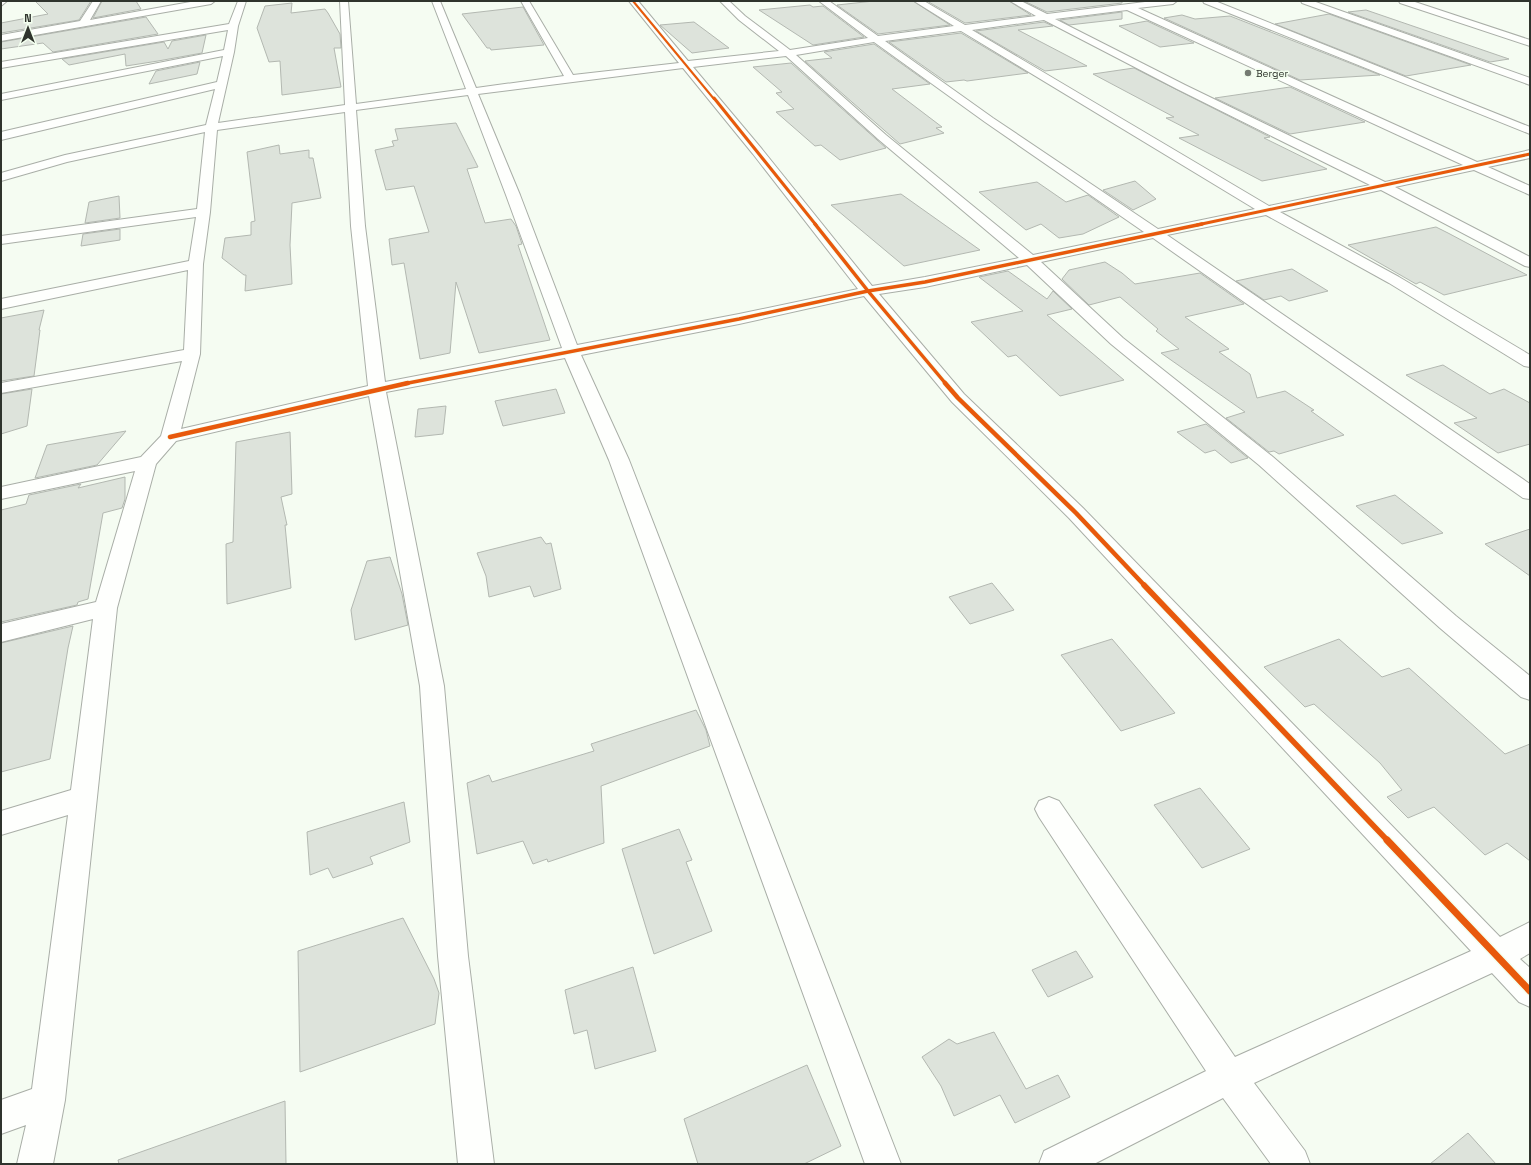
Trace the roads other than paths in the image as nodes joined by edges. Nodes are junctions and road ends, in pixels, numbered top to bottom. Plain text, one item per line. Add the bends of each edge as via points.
1 (97, 1) edge
2 (212, 1) edge
3 (242, 1) edge
4 (344, 1) edge
5 (436, 1) edge
6 (525, 1) edge
7 (633, 1) edge
8 (724, 1) edge
9 (823, 1) edge
10 (918, 1) edge
11 (1014, 1) edge
12 (1114, 1) edge
13 (1173, 1) edge
14 (1207, 1) edge
15 (1305, 1) edge
16 (1404, 1) edge
17 (1128, 7) junction
18 (1045, 17) junction
19 (83, 24) junction
20 (233, 26) junction
21 (962, 27) junction
22 (1, 38) edge
23 (877, 39) junction
24 (1530, 43) edge
25 (229, 52) junction
26 (788, 53) junction
27 (1, 65) edge
28 (686, 66) junction
29 (570, 78) junction
30 (1530, 82) edge
31 (221, 84) junction
32 (472, 91) junction
33 (1, 97) edge
34 (351, 108) junction
35 (211, 127) junction
36 (1530, 131) edge
37 (1, 136) edge
38 (1530, 154) edge
39 (1474, 166) junction
40 (1, 177) edge
41 (1383, 186) junction
42 (1530, 191) edge
43 (1267, 210) junction
44 (203, 212) junction
45 (1154, 234) junction
46 (1, 240) edge
47 (1029, 259) junction
48 (1530, 263) edge
49 (196, 264) junction
50 (868, 291) junction
51 (1, 304) edge
52 (571, 351) junction
53 (192, 354) junction
54 (1530, 362) edge
55 (1, 388) edge
56 (377, 389) junction
57 (170, 437) junction
58 (147, 462) junction
59 (1, 493) edge
60 (1530, 493) edge
61 (106, 608) junction
62 (1, 633) edge
63 (1530, 690) edge
64 (82, 799) junction
65 (1049, 808) dead end
66 (1, 823) edge
67 (1530, 937) edge
68 (1497, 956) junction
69 (1530, 991) edge
70 (1229, 1077) junction
71 (48, 1100) junction
72 (1, 1117) edge
73 (35, 1164) edge
74 (476, 1164) edge
75 (883, 1164) edge
76 (1057, 1164) edge
77 (1292, 1164) edge

1 - 19 street
2 - 19 street
3 - 20 street
4 - 34 street
5 - 32 street
6 - 29 street
7 - 28 street
8 - 26 street
9 - 23 street
10 - 21 street
11 - 18 street
12 - 17 street
13 - 17 street
14 - 36 street
15 - 30 street
16 - 24 street
17 - 18 street
17 - 39 street
18 - 21 street
18 - 41 street
19 - 22 street
20 - 25 street
20 - 27 street
21 - 23 street
21 - 43 street
23 - 26 street
23 - 45 street
25 - 31 street
25 - 33 street
26 - 28 street
26 - 47 street via 882,137
28 - 29 street
28 - 50 street
29 - 32 street
31 - 35 street
31 - 37 street
32 - 34 street
32 - 52 street
34 - 35 street
34 - 56 street via 358,226
35 - 40 street via 66,159
35 - 44 street
38 - 39 street
39 - 41 street
39 - 42 street
41 - 43 street
41 - 48 street
43 - 45 street
43 - 54 street via 1394,280
44 - 46 street
44 - 49 street
45 - 47 street
45 - 60 street
47 - 50 street via 925,282
47 - 63 street via 1118,341 1266,461 1448,622
49 - 51 street
49 - 53 street
50 - 52 street
50 - 68 street via 958,398 1076,513
52 - 56 street
52 - 75 street via 619,460
53 - 55 street
53 - 57 street
56 - 57 street
56 - 74 street via 432,686 453,956
57 - 58 street
58 - 59 street
58 - 61 street
61 - 62 street
61 - 64 street
64 - 66 street
64 - 71 street
65 - 70 street
67 - 68 street
68 - 69 street
68 - 70 street
70 - 76 street
70 - 77 street
71 - 72 street
71 - 73 street

